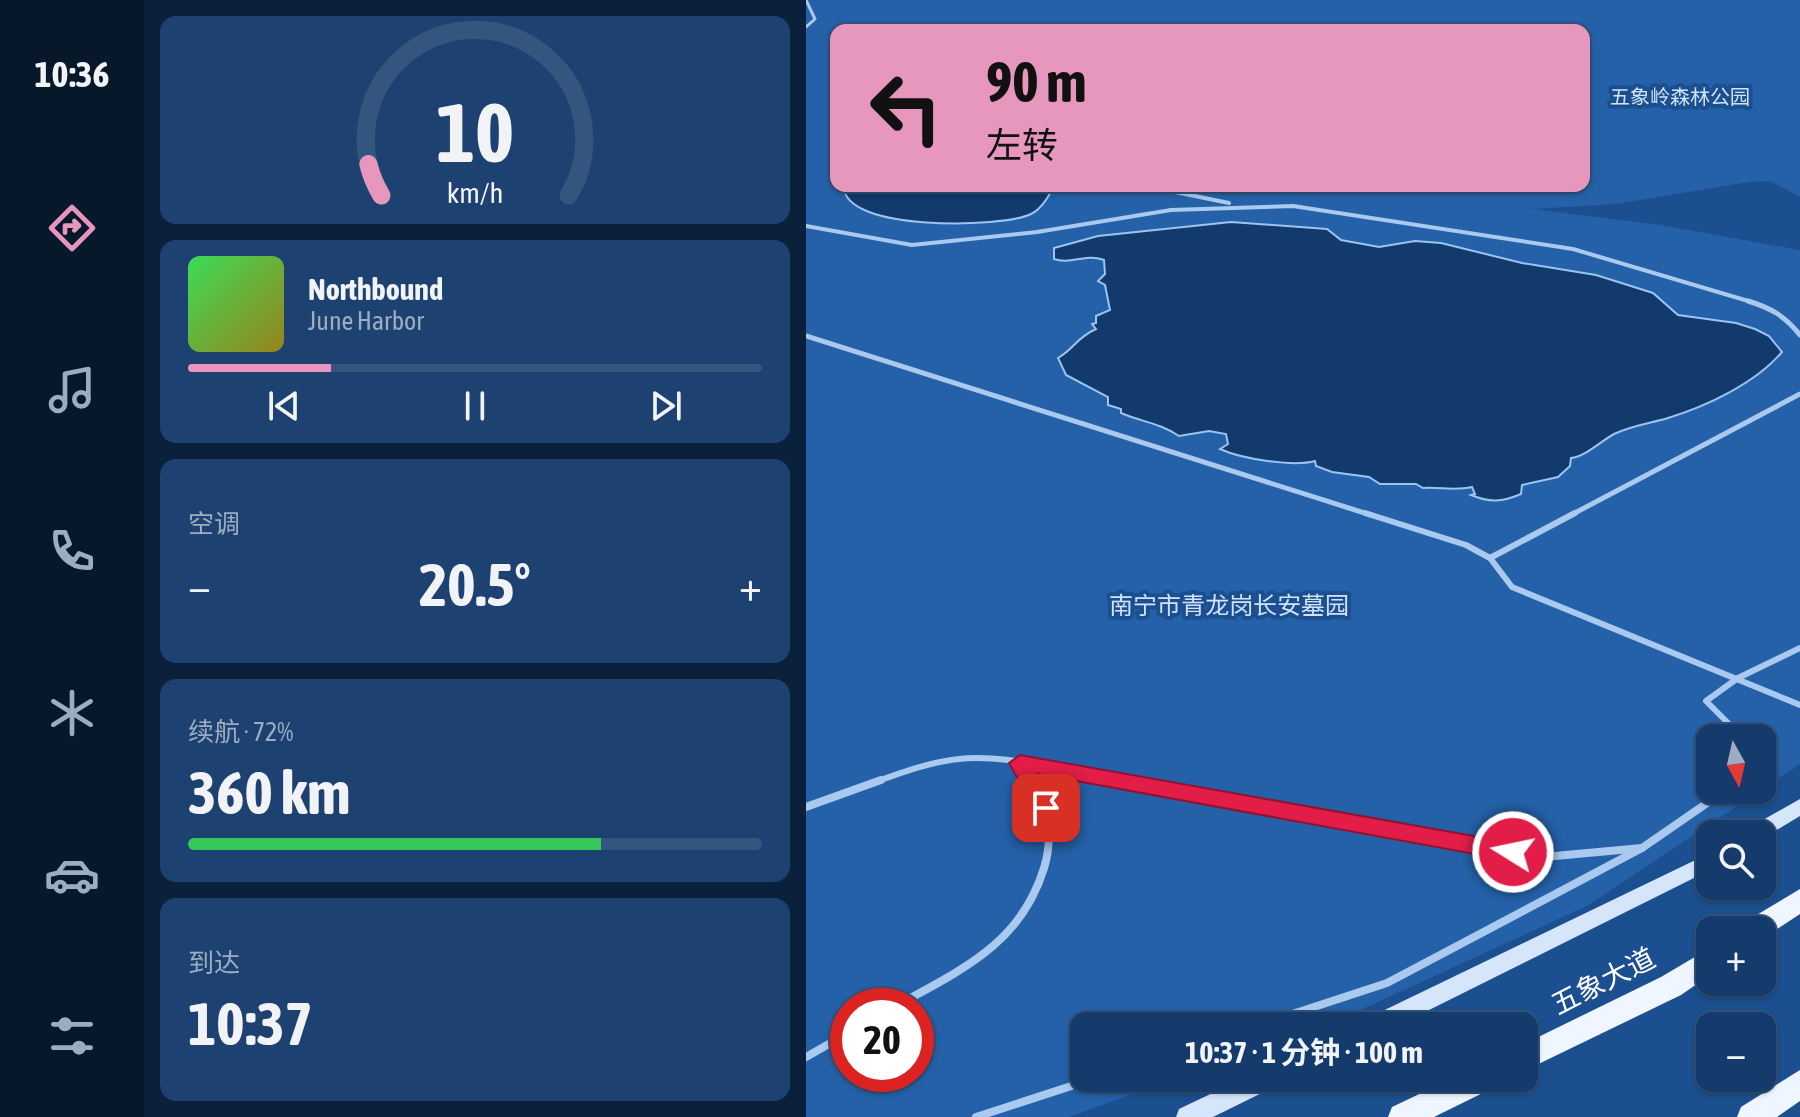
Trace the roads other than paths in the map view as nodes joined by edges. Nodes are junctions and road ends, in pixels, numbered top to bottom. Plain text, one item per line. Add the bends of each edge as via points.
1 (806, 0) edge
2 (806, 27) edge
3 (1170, 192) joint
4 (1240, 205) junction
5 (1171, 210) junction
6 (806, 226) edge
7 (1800, 335) edge
8 (806, 336) edge
9 (1800, 394) edge
10 (1490, 558) junction
11 (1800, 648) edge
12 (1738, 678) junction
13 (1800, 705) edge
14 (1729, 724) edge
15 (1020, 763) junction
16 (1706, 804) edge
17 (1800, 806) edge
18 (806, 807) edge
19 (1776, 821) edge
20 (1642, 848) junction
21 (1696, 868) edge
22 (1800, 900) edge
23 (1776, 916) edge
24 (1696, 969) edge
25 (928, 988) edge
26 (1299, 1012) edge
27 (1403, 1012) edge
28 (830, 1043) edge
29 (1538, 1051) edge
30 (806, 1057) edge
31 (1800, 1084) edge
32 (1070, 1086) edge
33 (1239, 1092) edge
34 (1454, 1092) edge
35 (976, 1117) edge
36 (1188, 1117) edge
37 (1403, 1117) edge
38 (1752, 1117) edge

1 - 2 lane via 815,19
3 - 4 lane
3 - 5 lane
4 - 5 lane
4 - 7 lane via 1293,206 1573,249 1768,307
5 - 6 lane via 912,245
8 - 10 lane via 1466,545
9 - 10 lane
10 - 12 lane via 1512,587
11 - 12 lane
12 - 13 lane
12 - 14 lane via 1706,701
15 - 18 lane via 962,758 914,768
15 - 20 lane via 1544,857
15 - 25 lane via 1046,808 1049,848 1035,897 1024,919 981,958
16 - 20 lane
17 - 19 street
20 - 26 lane via 1387,983
21 - 27 street
22 - 23 main road
24 - 29 main road, 五象大道
28 - 30 lane
31 - 38 main road
32 - 35 lane
33 - 36 street
34 - 37 main road

